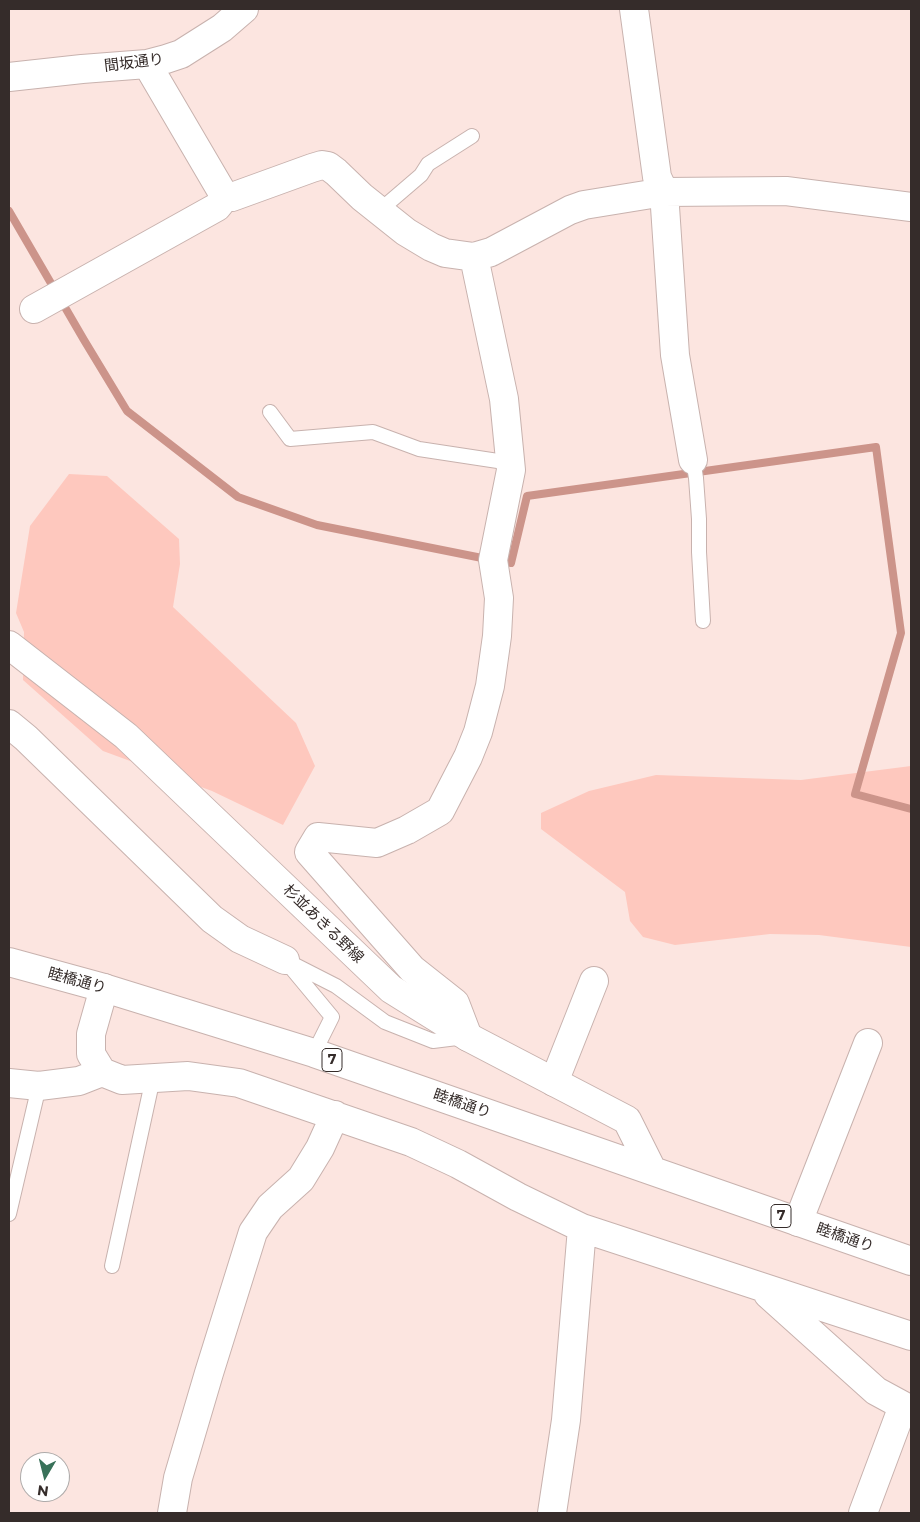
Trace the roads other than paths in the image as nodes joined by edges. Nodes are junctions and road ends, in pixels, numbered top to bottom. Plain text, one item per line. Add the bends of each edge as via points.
1 (244, 9) edge
2 (634, 9) edge
3 (147, 64) junction
4 (9, 77) edge
5 (472, 136) dead end
6 (664, 192) junction
7 (225, 197) junction
8 (911, 207) edge
9 (379, 211) junction
10 (474, 257) junction
11 (49, 300) dead end
12 (270, 412) dead end
13 (510, 463) junction
14 (695, 469) joint
15 (703, 621) dead end
16 (9, 645) edge
17 (9, 724) edge
18 (285, 960) junction
19 (9, 962) edge
20 (594, 981) dead end
21 (104, 988) junction
22 (468, 1037) junction
23 (868, 1043) dead end
24 (314, 1053) junction
25 (102, 1072) junction
26 (153, 1078) junction
27 (554, 1082) junction
28 (9, 1083) edge
29 (39, 1086) junction
30 (335, 1115) junction
31 (652, 1170) junction
32 (9, 1214) edge
33 (798, 1222) junction
34 (582, 1228) junction
35 (911, 1261) edge
36 (112, 1266) dead end
37 (760, 1287) junction
38 (911, 1336) edge
39 (907, 1408) edge
40 (172, 1513) edge
41 (552, 1513) edge
42 (863, 1513) edge

1 - 3 street, 間坂通り via 222,28 181,54
2 - 6 street via 657,177
3 - 4 street, 間坂通り
3 - 7 street
5 - 9 lane via 428,164 421,175
6 - 8 street via 786,191
6 - 10 street via 584,205 491,252
6 - 14 street via 675,356
7 - 9 street via 322,165 336,172
7 - 11 street via 217,207
9 - 10 street via 432,247 445,253
10 - 13 street via 504,399
12 - 13 lane via 290,439 373,432 419,449
13 - 22 street via 493,560 499,598 490,686 468,757 440,811 377,843 318,837 309,852 412,969 455,1003
14 - 15 lane
16 - 22 street, 杉並あきる野線 via 126,736 391,989
17 - 18 street via 212,919 240,939
18 - 22 lane via 336,986 385,1022 433,1041
18 - 24 lane via 332,1017
19 - 21 street, 睦橋通り / 7
20 - 27 street
21 - 24 street, 睦橋通り / 7
21 - 25 street via 92,1034 91,1054
22 - 27 street, 杉並あきる野線
23 - 33 street
24 - 31 street, 睦橋通り / 7
25 - 26 street via 122,1080
25 - 29 street via 80,1081
26 - 30 street via 188,1076 239,1083
26 - 36 lane
27 - 31 street, 杉並あきる野線 via 628,1120
28 - 29 street
29 - 32 lane
30 - 34 street via 411,1142
30 - 40 street via 301,1179 270,1207 253,1232 178,1478
31 - 33 street, 睦橋通り / 7
33 - 35 street, 睦橋通り / 7
34 - 37 street
34 - 41 street via 566,1420
37 - 38 street
37 - 39 street via 876,1391
39 - 42 street

